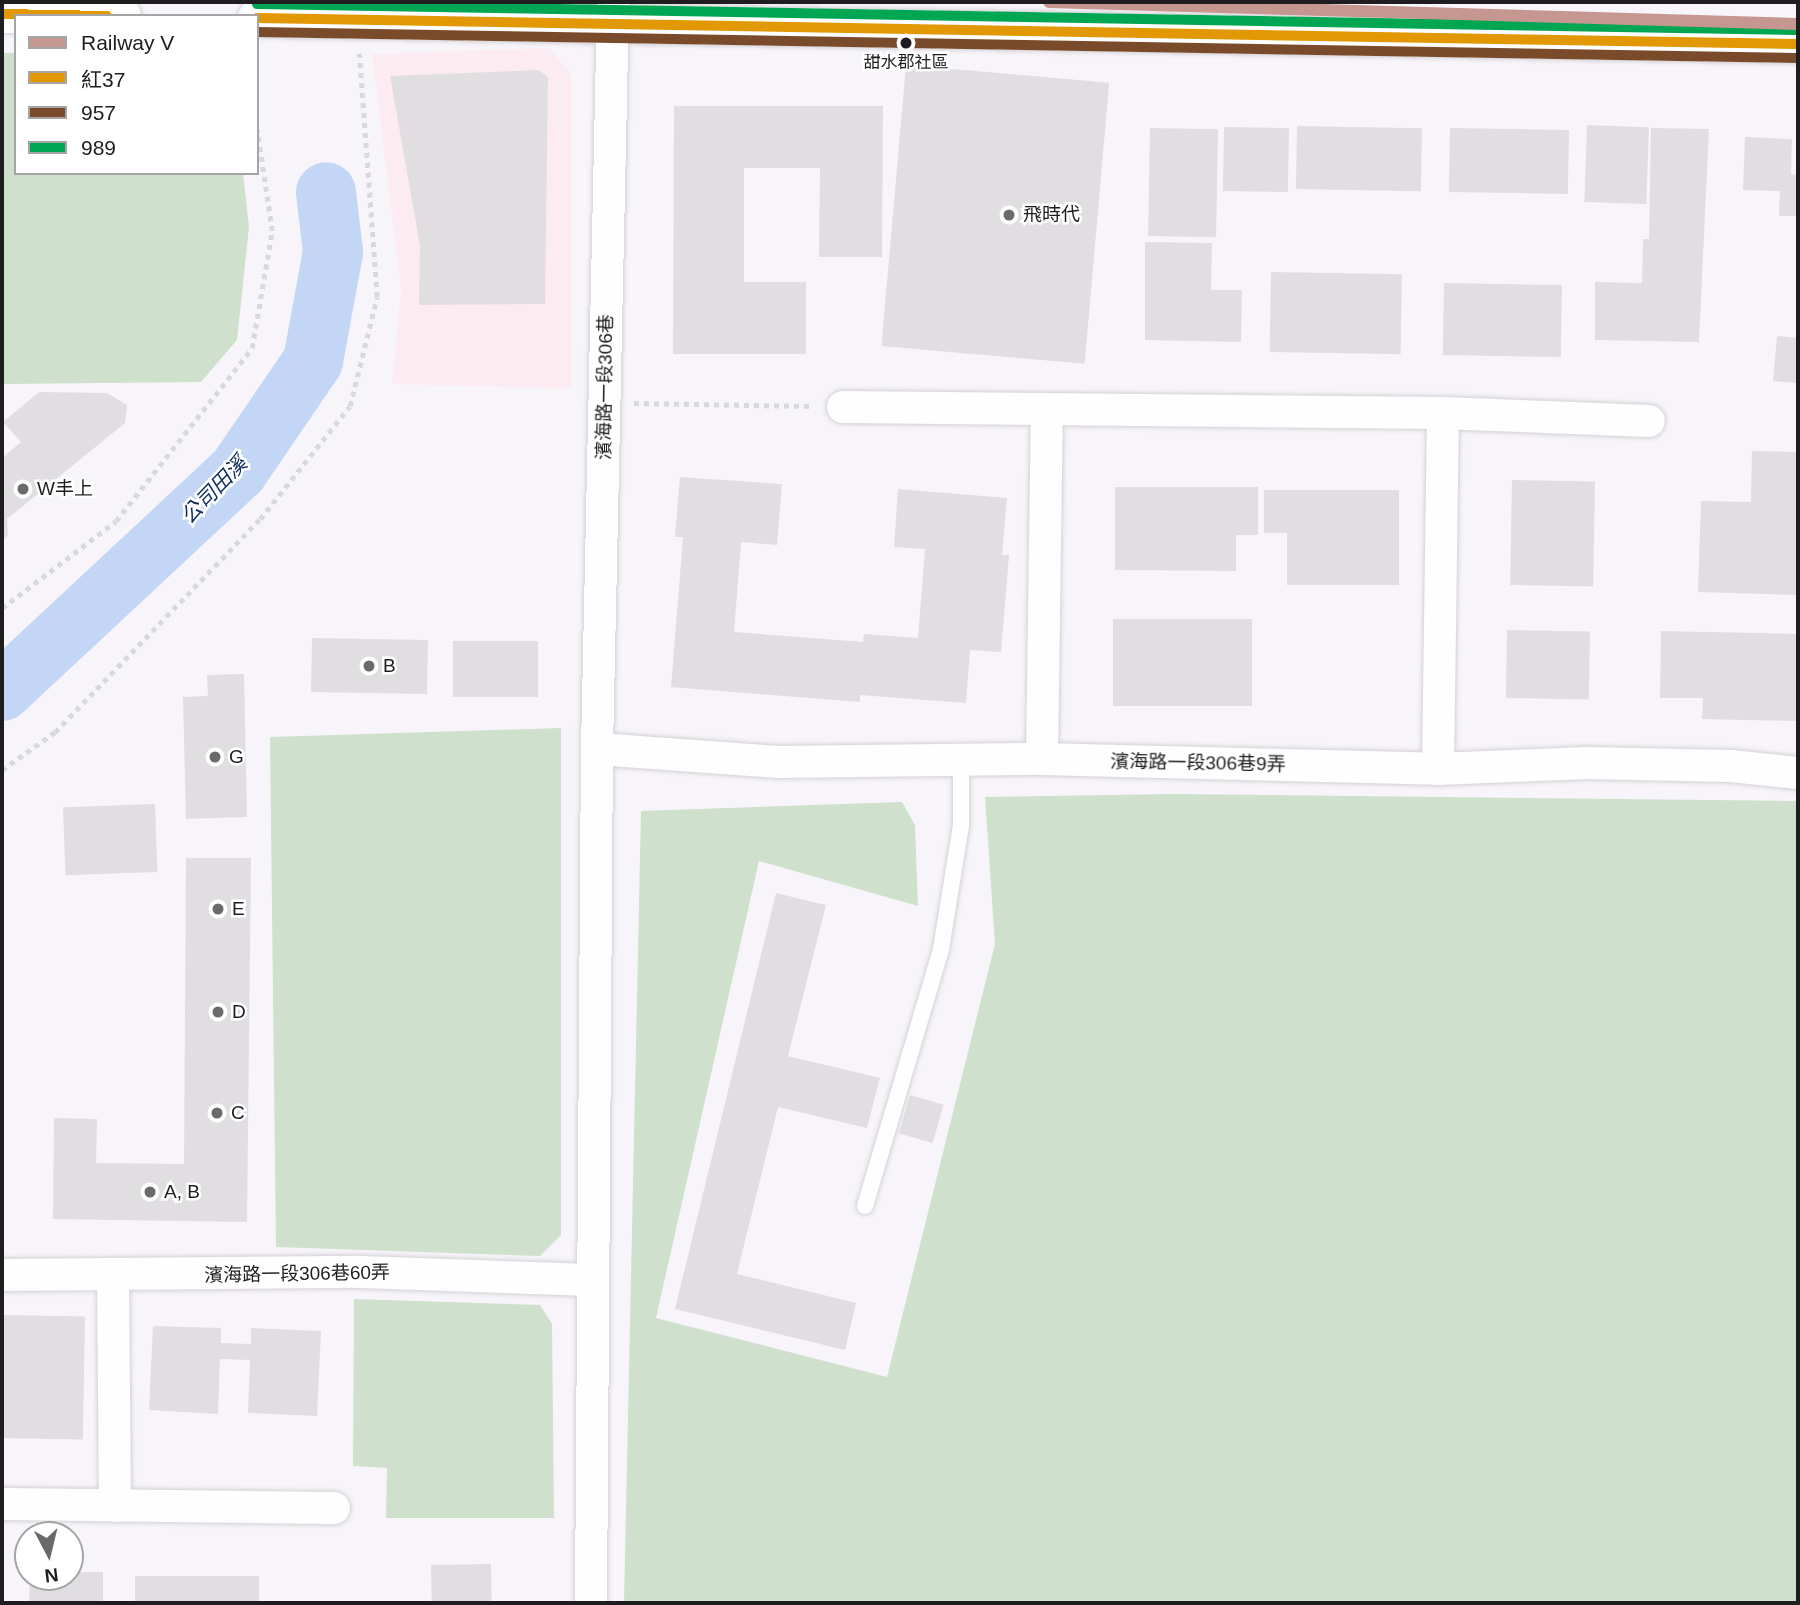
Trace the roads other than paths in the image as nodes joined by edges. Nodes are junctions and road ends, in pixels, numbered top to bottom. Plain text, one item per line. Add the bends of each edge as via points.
1 (613, 13) edge
2 (259, 18) edge
3 (1798, 44) edge
4 (843, 407) road end
5 (1047, 411) junction
6 (1443, 413) junction
7 (1649, 421) dead end
8 (597, 749) junction
9 (1042, 760) junction
10 (961, 761) junction
11 (1438, 769) junction
12 (1798, 773) edge
13 (865, 1206) dead end
14 (2, 1275) edge
15 (113, 1277) junction
16 (591, 1280) junction
17 (2, 1504) edge
18 (115, 1506) junction
19 (334, 1508) dead end
20 (591, 1603) edge

1 - 2 street
1 - 3 street
1 - 8 street, 濱海路一段306巷
4 - 5 street
5 - 6 street
5 - 9 street
6 - 7 street
6 - 11 street
8 - 10 street, 濱海路一段306巷9弄 via 779,762
8 - 16 street, 濱海路一段306巷
9 - 10 street, 濱海路一段306巷9弄
9 - 11 street, 濱海路一段306巷9弄
10 - 13 lane via 961,825 941,949
11 - 12 street, 濱海路一段306巷9弄 via 1586,763 1731,766
14 - 15 street, 濱海路一段306巷60弄
15 - 16 street, 濱海路一段306巷60弄 via 361,1272
15 - 18 street
16 - 20 street, 濱海路一段306巷
17 - 18 street
18 - 19 street

